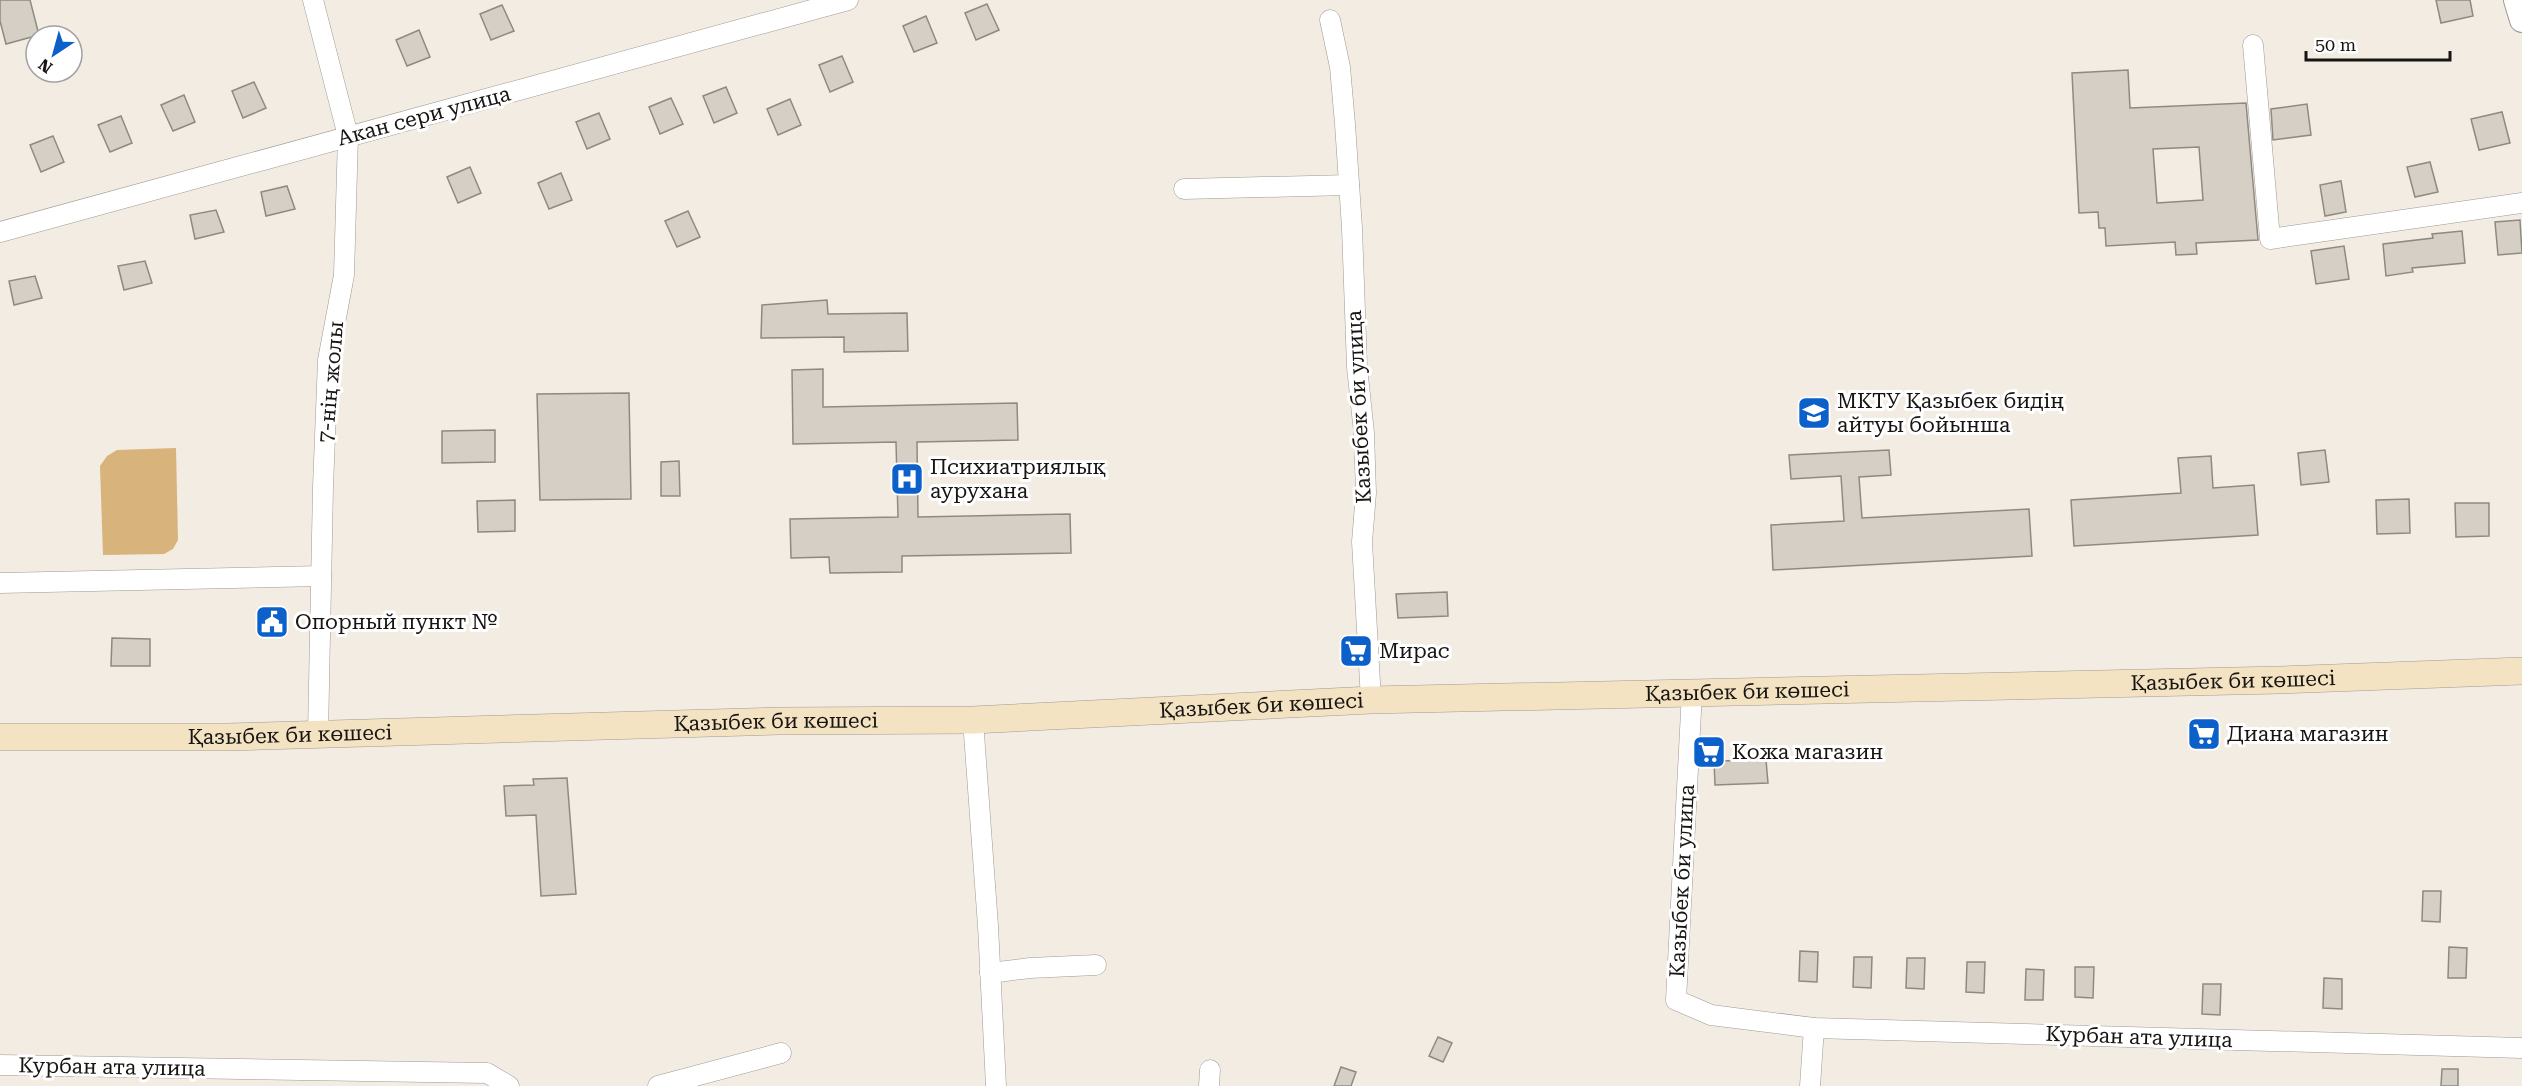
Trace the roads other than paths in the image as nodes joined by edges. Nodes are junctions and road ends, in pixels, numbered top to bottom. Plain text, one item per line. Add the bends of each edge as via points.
1 (313, 0) edge
2 (848, 0) edge
3 (2516, 0) edge
4 (1330, 20) dead end
5 (2522, 20) edge
6 (2253, 45) dead end
7 (348, 136) junction
8 (1349, 185) junction
9 (1184, 189) dead end
10 (2522, 203) edge
11 (0, 232) edge
12 (321, 576) junction
13 (0, 583) edge
14 (2522, 671) edge
15 (1692, 692) junction
16 (1371, 700) junction
17 (973, 720) junction
18 (318, 734) junction
19 (0, 737) edge
20 (1096, 965) dead end
21 (990, 973) junction
22 (1814, 1028) junction
23 (2522, 1048) edge
24 (781, 1053) dead end
25 (0, 1065) edge
26 (509, 1086) edge
27 (658, 1086) edge
28 (996, 1086) edge
29 (1810, 1086) edge

1 - 7 street, 7-нің жолы
2 - 7 street, Акан сери улица
3 - 5 street
4 - 8 street, Казыбек би улица via 1340,67
6 - 10 street via 2270,239
7 - 11 street, Акан сери улица
7 - 12 street, 7-нің жолы via 344,275 328,360
8 - 9 street
8 - 16 street, Казыбек би улица via 1357,367 1364,433 1366,493 1362,542
12 - 13 street
12 - 18 street, 7-нің жолы
14 - 15 main road, Қазыбек би көшесі
15 - 16 main road, Қазыбек би көшесі
15 - 22 street, Казыбек би улица via 1676,1000 1711,1015
16 - 17 main road, Қазыбек би көшесі
17 - 18 main road, Қазыбек би көшесі via 778,721
17 - 21 street
18 - 19 main road, Қазыбек би көшесі
20 - 21 street
21 - 28 street
22 - 23 street, Курбан ата улица
22 - 29 street
24 - 27 street
25 - 26 street, Курбан ата улица via 487,1073

